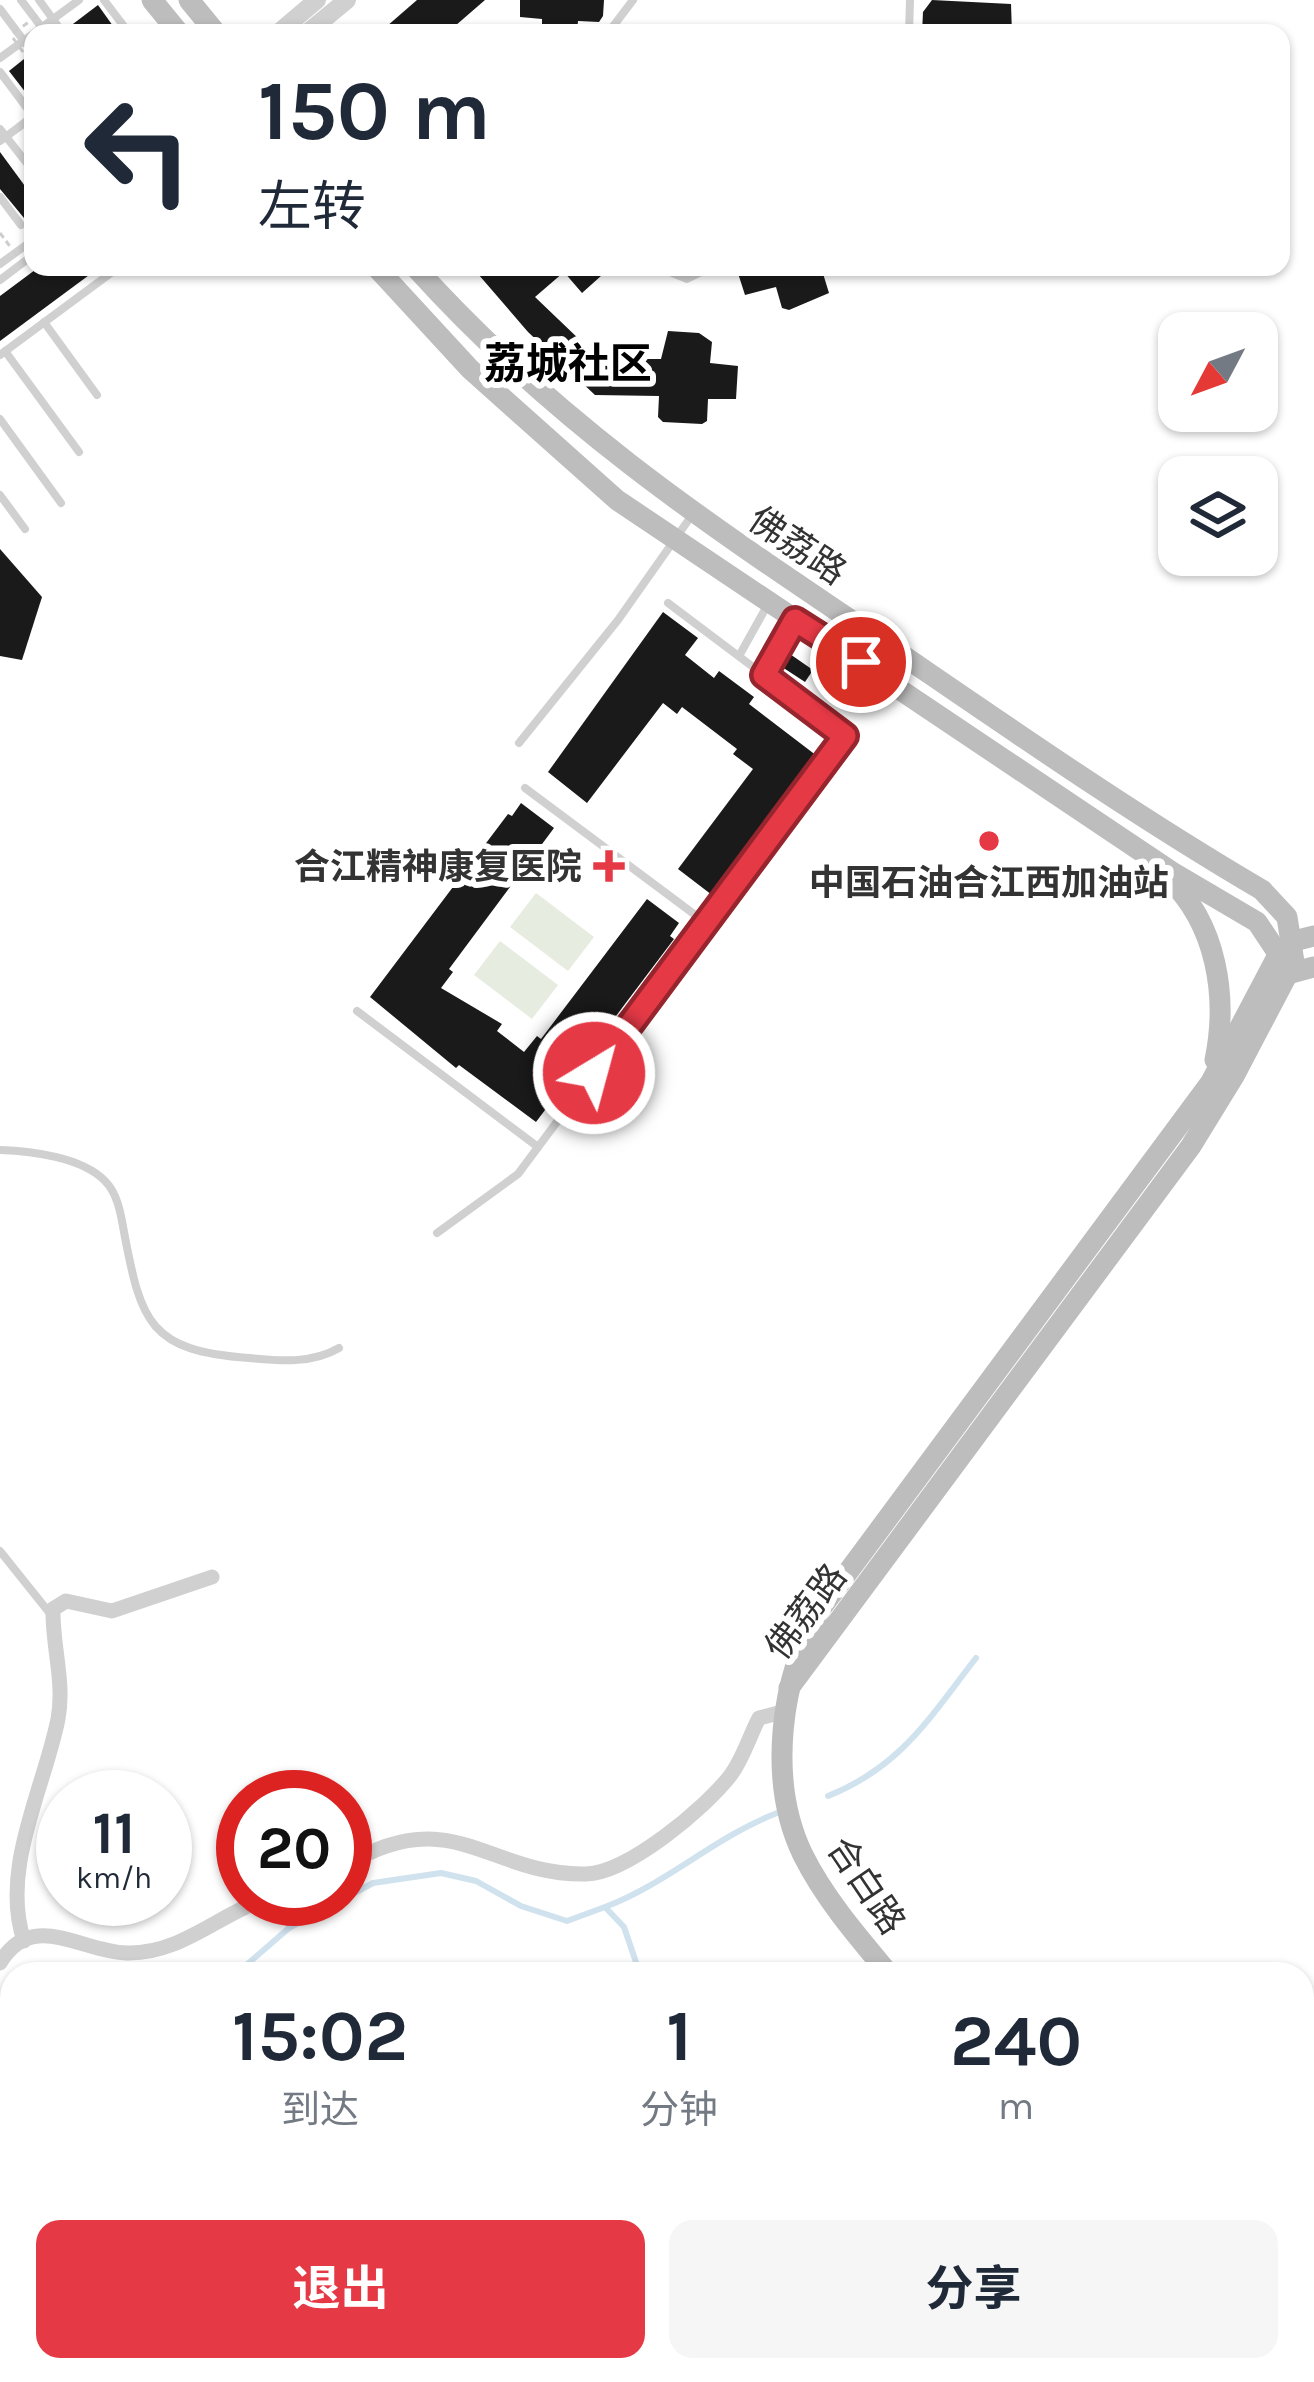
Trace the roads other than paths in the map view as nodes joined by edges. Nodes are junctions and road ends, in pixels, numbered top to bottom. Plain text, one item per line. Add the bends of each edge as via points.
1 (79, 0) edge
2 (104, 0) edge
3 (152, 0) edge
4 (189, 0) edge
5 (316, 0) edge
6 (346, 0) edge
7 (633, 0) edge
8 (0, 9) edge
9 (49, 24) edge
10 (122, 24) edge
11 (172, 24) edge
12 (209, 24) edge
13 (288, 24) edge
14 (318, 24) edge
15 (615, 24) edge
16 (24, 41) joint
17 (0, 58) edge
18 (2, 74) edge
19 (24, 104) edge
20 (0, 129) edge
21 (24, 160) edge
22 (0, 196) edge
23 (21, 225) dead end
24 (24, 262) edge
25 (107, 276) edge
26 (384, 276) edge
27 (424, 276) edge
28 (0, 280) edge
29 (44, 322) junction
30 (3, 353) edge
31 (97, 395) dead end
32 (0, 419) edge
33 (79, 452) dead end
34 (0, 496) edge
35 (61, 503) dead end
36 (692, 514) junction
37 (25, 529) dead end
38 (674, 540) junction
39 (668, 603) dead end
40 (769, 603) junction
41 (795, 620) junction
42 (739, 656) junction
43 (764, 675) junction
44 (519, 742) dead end
45 (525, 788) dead end
46 (1107, 829) junction
47 (706, 923) junction
48 (1304, 938) edge
49 (1284, 965) junction
50 (1314, 967) edge
51 (357, 1011) dead end
52 (1194, 1106) junction
53 (538, 1148) junction
54 (0, 1150) edge
55 (437, 1233) dead end
56 (339, 1348) dead end
57 (0, 1552) edge
58 (212, 1577) dead end
59 (52, 1617) junction
60 (788, 1700) junction
61 (372, 1853) edge
62 (216, 1923) edge
63 (24, 1941) junction
64 (1, 1962) edge
65 (879, 1962) edge

1 - 9 lane
2 - 10 lane
3 - 11 main road
4 - 12 main road
5 - 13 street
6 - 14 street
7 - 15 lane
8 - 16 lane
16 - 17 lane
18 - 19 lane, bridge
20 - 21 lane
22 - 23 lane
24 - 28 lane
25 - 29 lane
26 - 38 main road, 佛荔路 via 548,442
27 - 36 main road, 佛荔路 via 568,419
29 - 30 lane
29 - 31 lane
30 - 33 lane
32 - 35 lane
34 - 37 lane
36 - 38 lane
36 - 48 main road, 佛荔路 via 1262,890
38 - 40 main road, 佛荔路
38 - 44 lane
39 - 42 lane
40 - 41 main road, 佛荔路
40 - 42 lane
41 - 43 lane
41 - 46 main road, 佛荔路
42 - 43 lane
43 - 47 lane via 845,736
45 - 47 lane
46 - 49 main road, 佛荔路 via 1250,916
46 - 52 main road via 1184,895 1210,944 1220,1038
47 - 53 lane
48 - 49 main road
49 - 50 main road
49 - 52 main road, 佛荔路
49 - 60 main road, 佛荔路 via 1191,1146
51 - 53 lane
52 - 60 main road, 佛荔路 via 822,1607 797,1654
53 - 55 lane via 518,1174
54 - 56 lane via 30,1151 105,1180 119,1205 137,1304 196,1354 288,1361
57 - 59 lane
58 - 59 street via 112,1610 58,1602
59 - 63 street via 61,1696 46,1767 19,1822 11,1901
60 - 61 street via 759,1718 727,1780 610,1869 562,1872 449,1838
60 - 65 main road, 合白路 via 785,1782 802,1854
62 - 63 street via 164,1949 126,1953 58,1934
63 - 64 street

